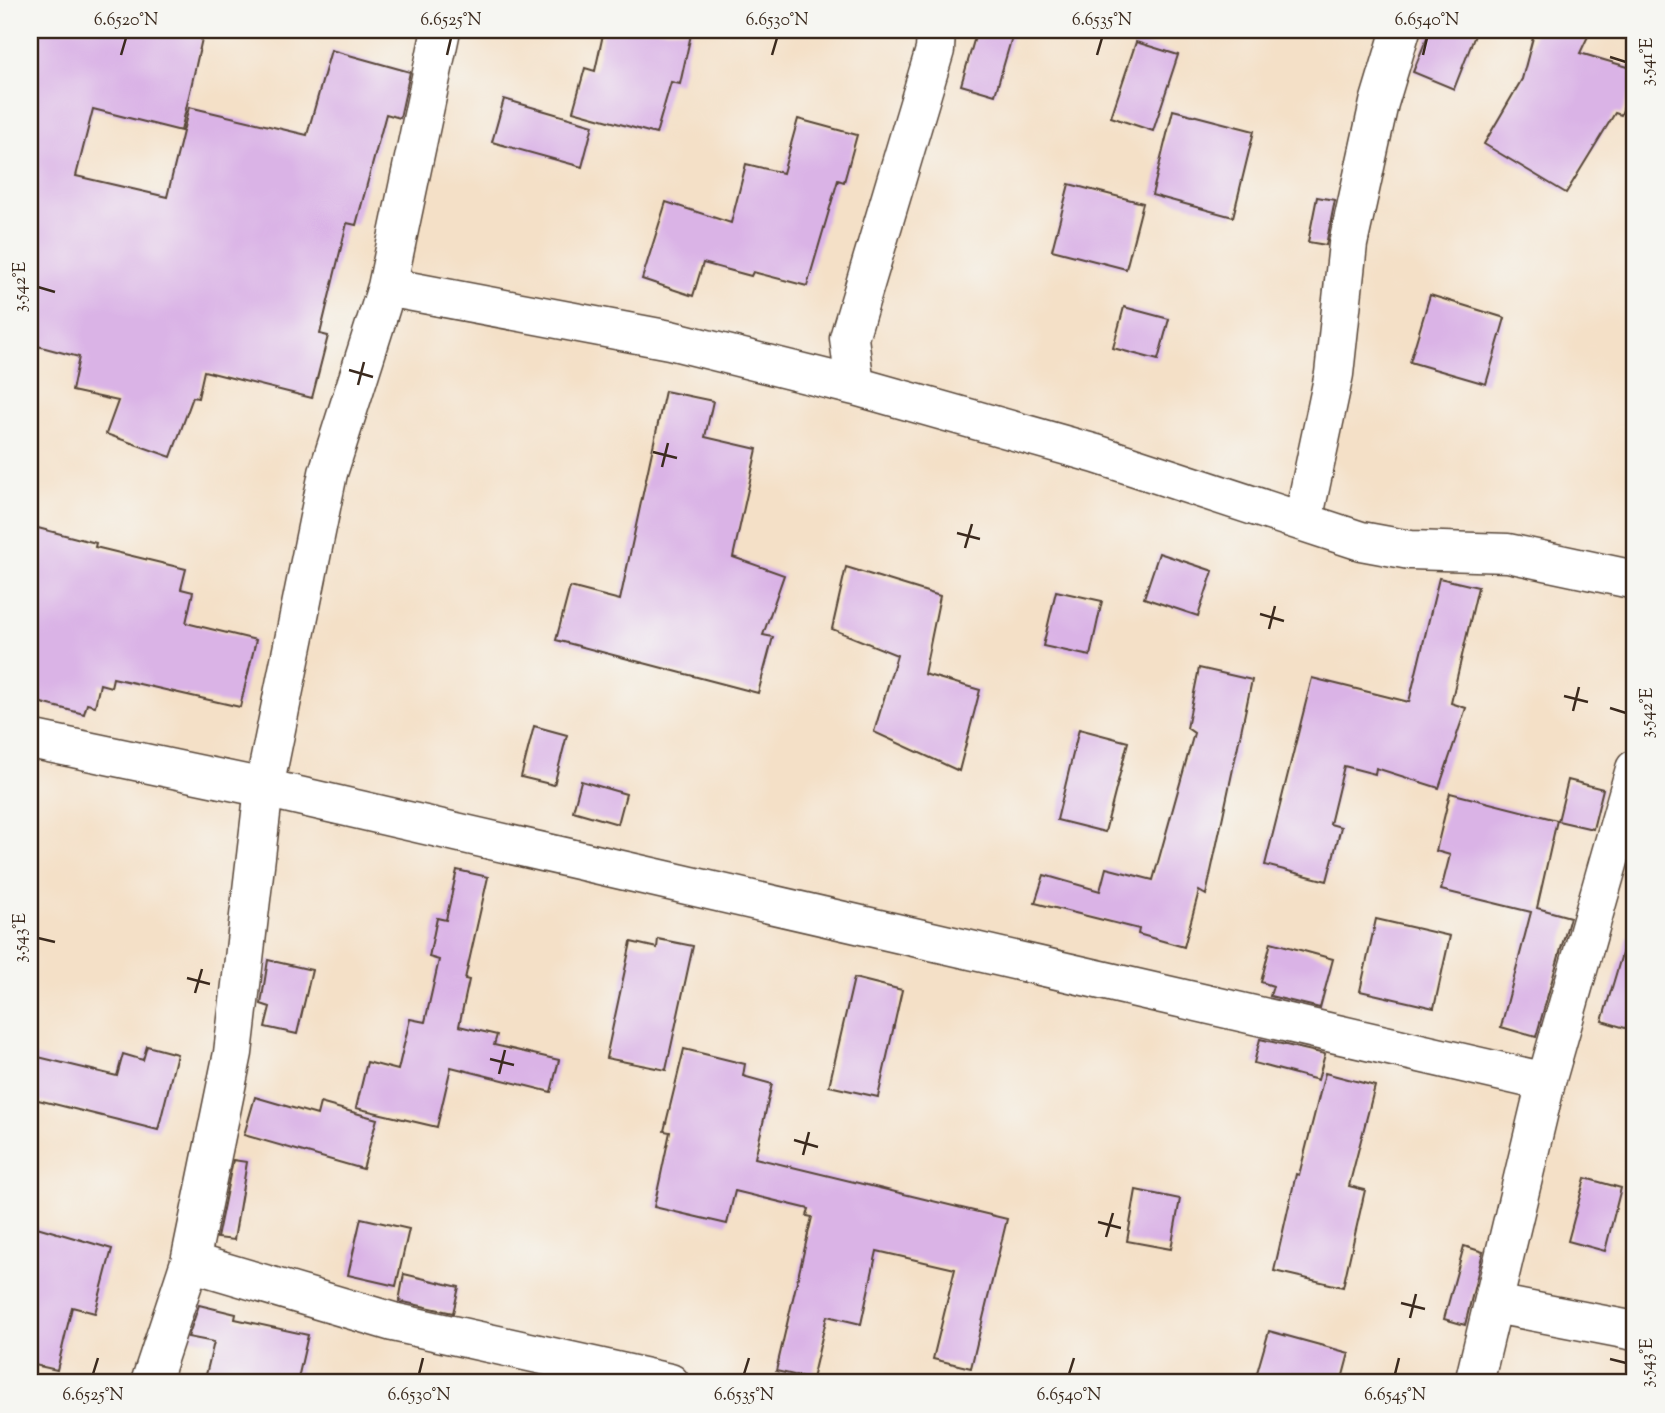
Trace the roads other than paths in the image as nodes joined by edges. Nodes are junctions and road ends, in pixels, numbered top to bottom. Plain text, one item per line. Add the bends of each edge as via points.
1 (441, 30) edge
2 (936, 30) edge
3 (1401, 30) edge
4 (387, 287) junction
5 (849, 338) junction
6 (805, 373) junction
7 (855, 386) junction
8 (1303, 521) junction
9 (1635, 580) edge
10 (30, 739) edge
11 (1635, 769) edge
12 (264, 788) junction
13 (1546, 1082) junction
14 (190, 1262) junction
15 (1494, 1304) junction
16 (1635, 1331) edge
17 (150, 1383) edge
18 (670, 1383) edge
19 (1474, 1383) edge

1 - 4 street
2 - 5 street via 935,50
3 - 8 street via 1379,103 1348,244 1334,374
4 - 6 street via 670,340
4 - 12 street via 328,473
5 - 6 street
5 - 7 street
6 - 7 street
7 - 8 street via 1096,454
8 - 9 street via 1361,541 1410,550 1508,552
10 - 12 street
11 - 13 street
12 - 13 street
12 - 14 street via 233,1053
13 - 15 street
14 - 17 street
14 - 18 street via 393,1322
15 - 16 street
15 - 19 street

